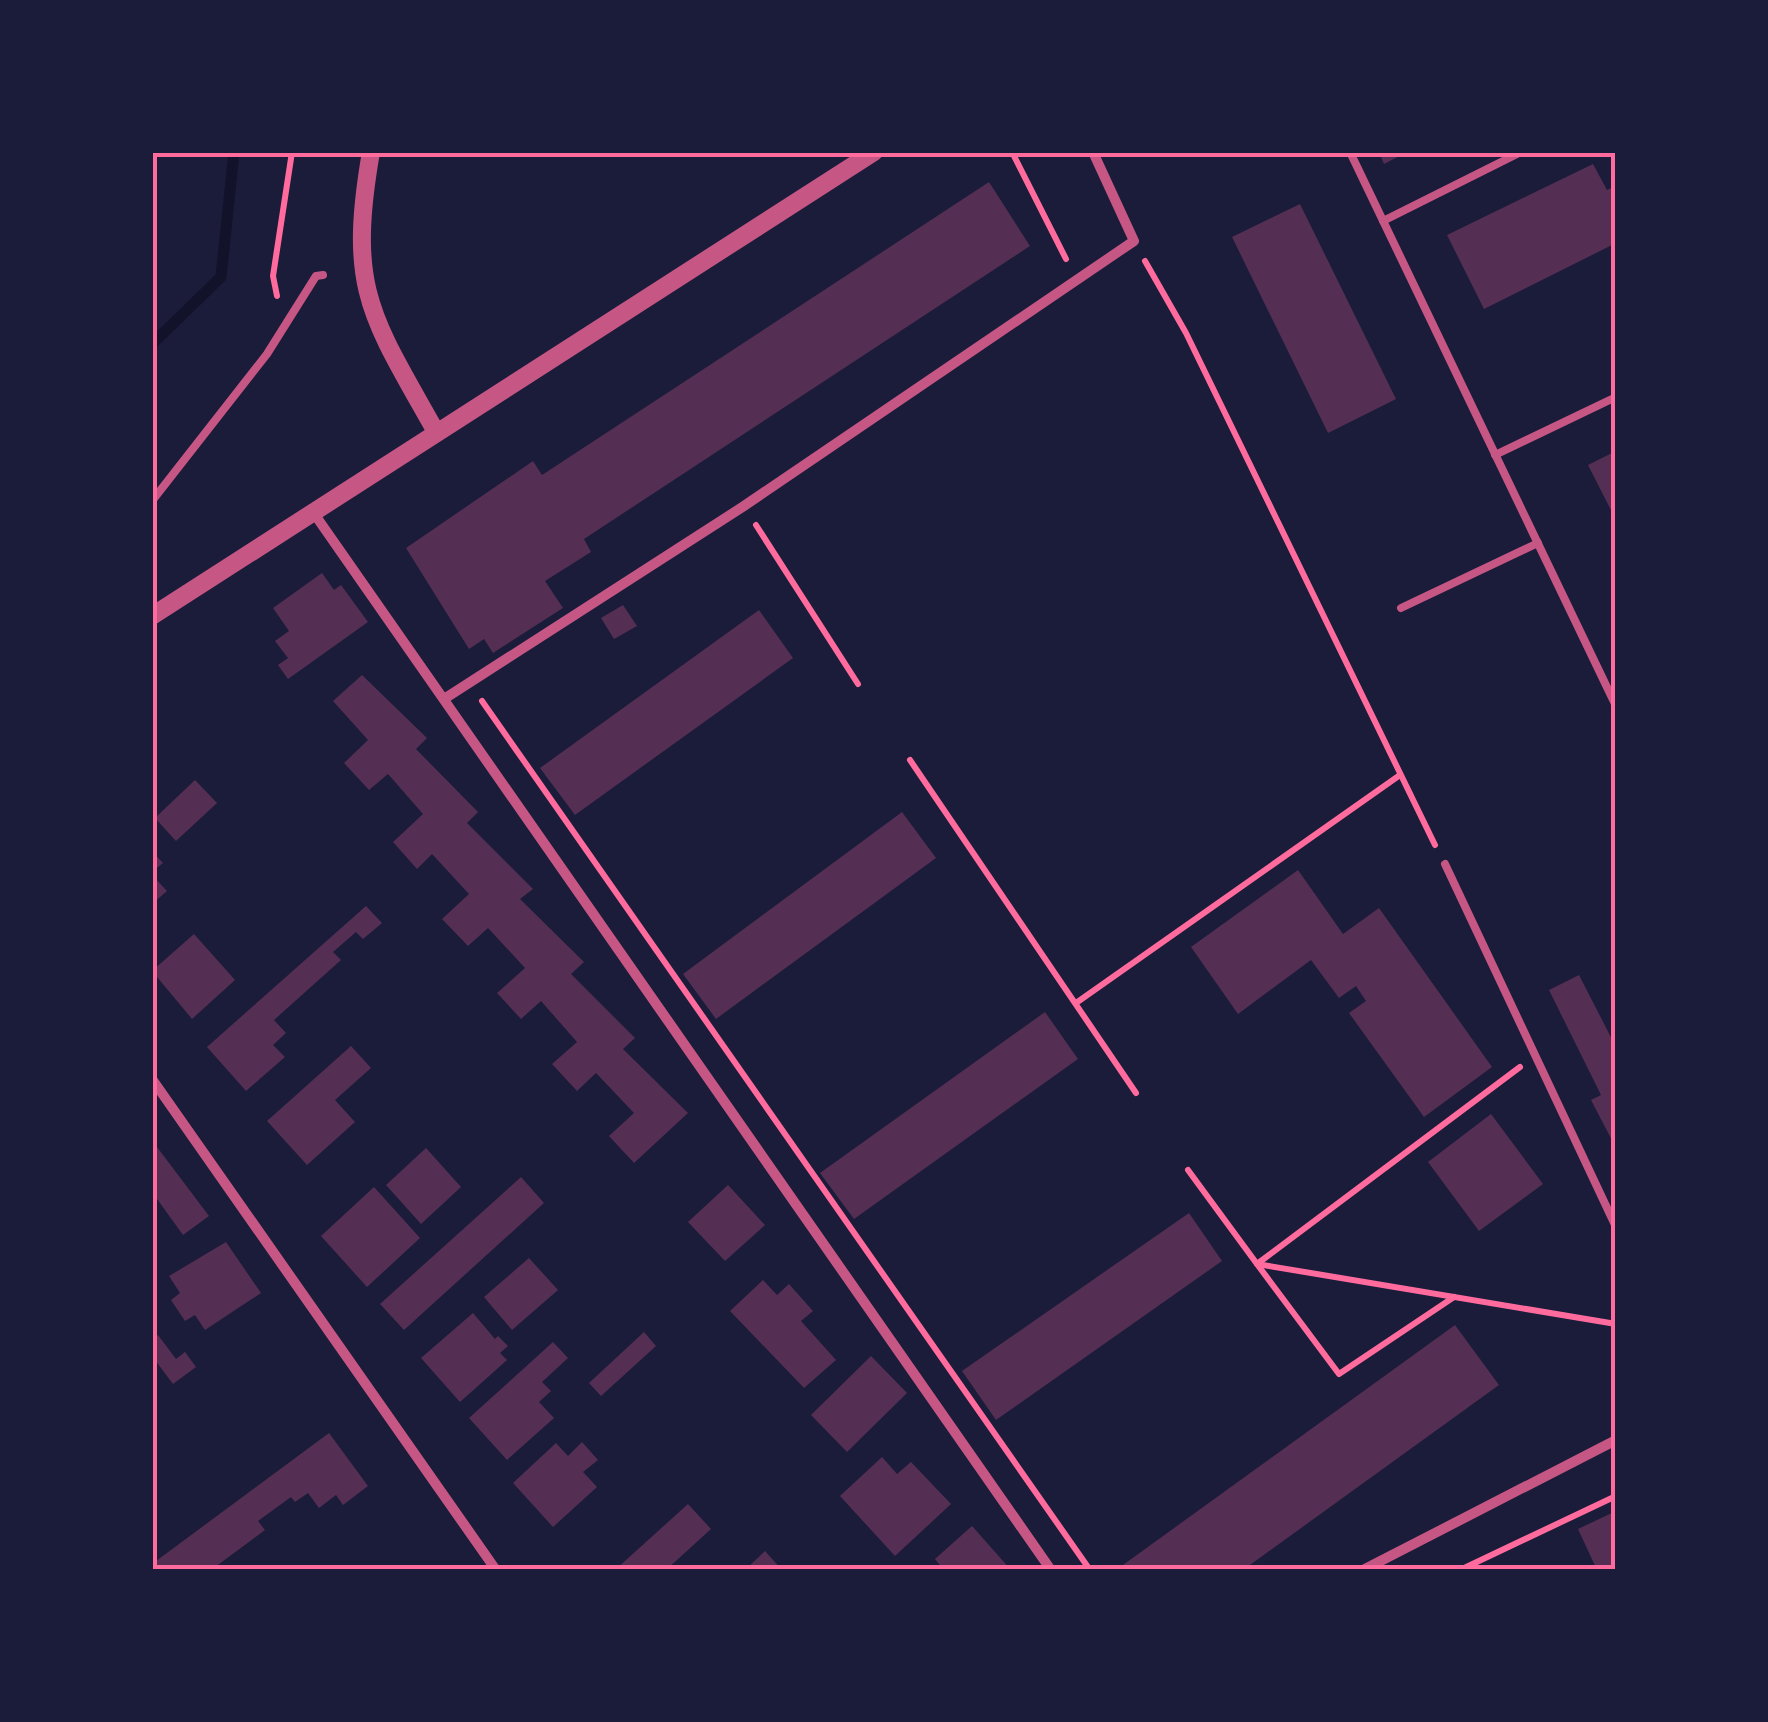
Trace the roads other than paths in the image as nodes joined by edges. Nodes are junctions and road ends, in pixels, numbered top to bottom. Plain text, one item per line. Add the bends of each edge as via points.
1 (372, 152) edge
2 (874, 152) edge
3 (1092, 152) edge
4 (1350, 152) edge
5 (1521, 152) edge
6 (1383, 221) junction
7 (323, 274) dead end
8 (1616, 397) edge
9 (436, 432) junction
10 (1495, 455) junction
11 (152, 500) edge
12 (313, 512) junction
13 (1538, 543) junction
14 (1402, 608) dead end
15 (152, 616) edge
16 (444, 700) junction
17 (1616, 706) edge
18 (1445, 864) road end
19 (152, 1079) edge
20 (1616, 1227) edge
21 (1616, 1440) edge
22 (496, 1570) edge
23 (1051, 1570) edge
24 (1362, 1570) edge

1 - 9 street via 361,217 366,299
2 - 9 street
3 - 16 street via 1134,241
4 - 6 lane
5 - 6 lane
6 - 10 lane
7 - 11 lane
8 - 10 lane
9 - 12 street
10 - 13 lane
12 - 15 street
12 - 16 street
13 - 14 lane
13 - 17 lane
16 - 23 street
18 - 20 lane
19 - 22 street
21 - 24 street

